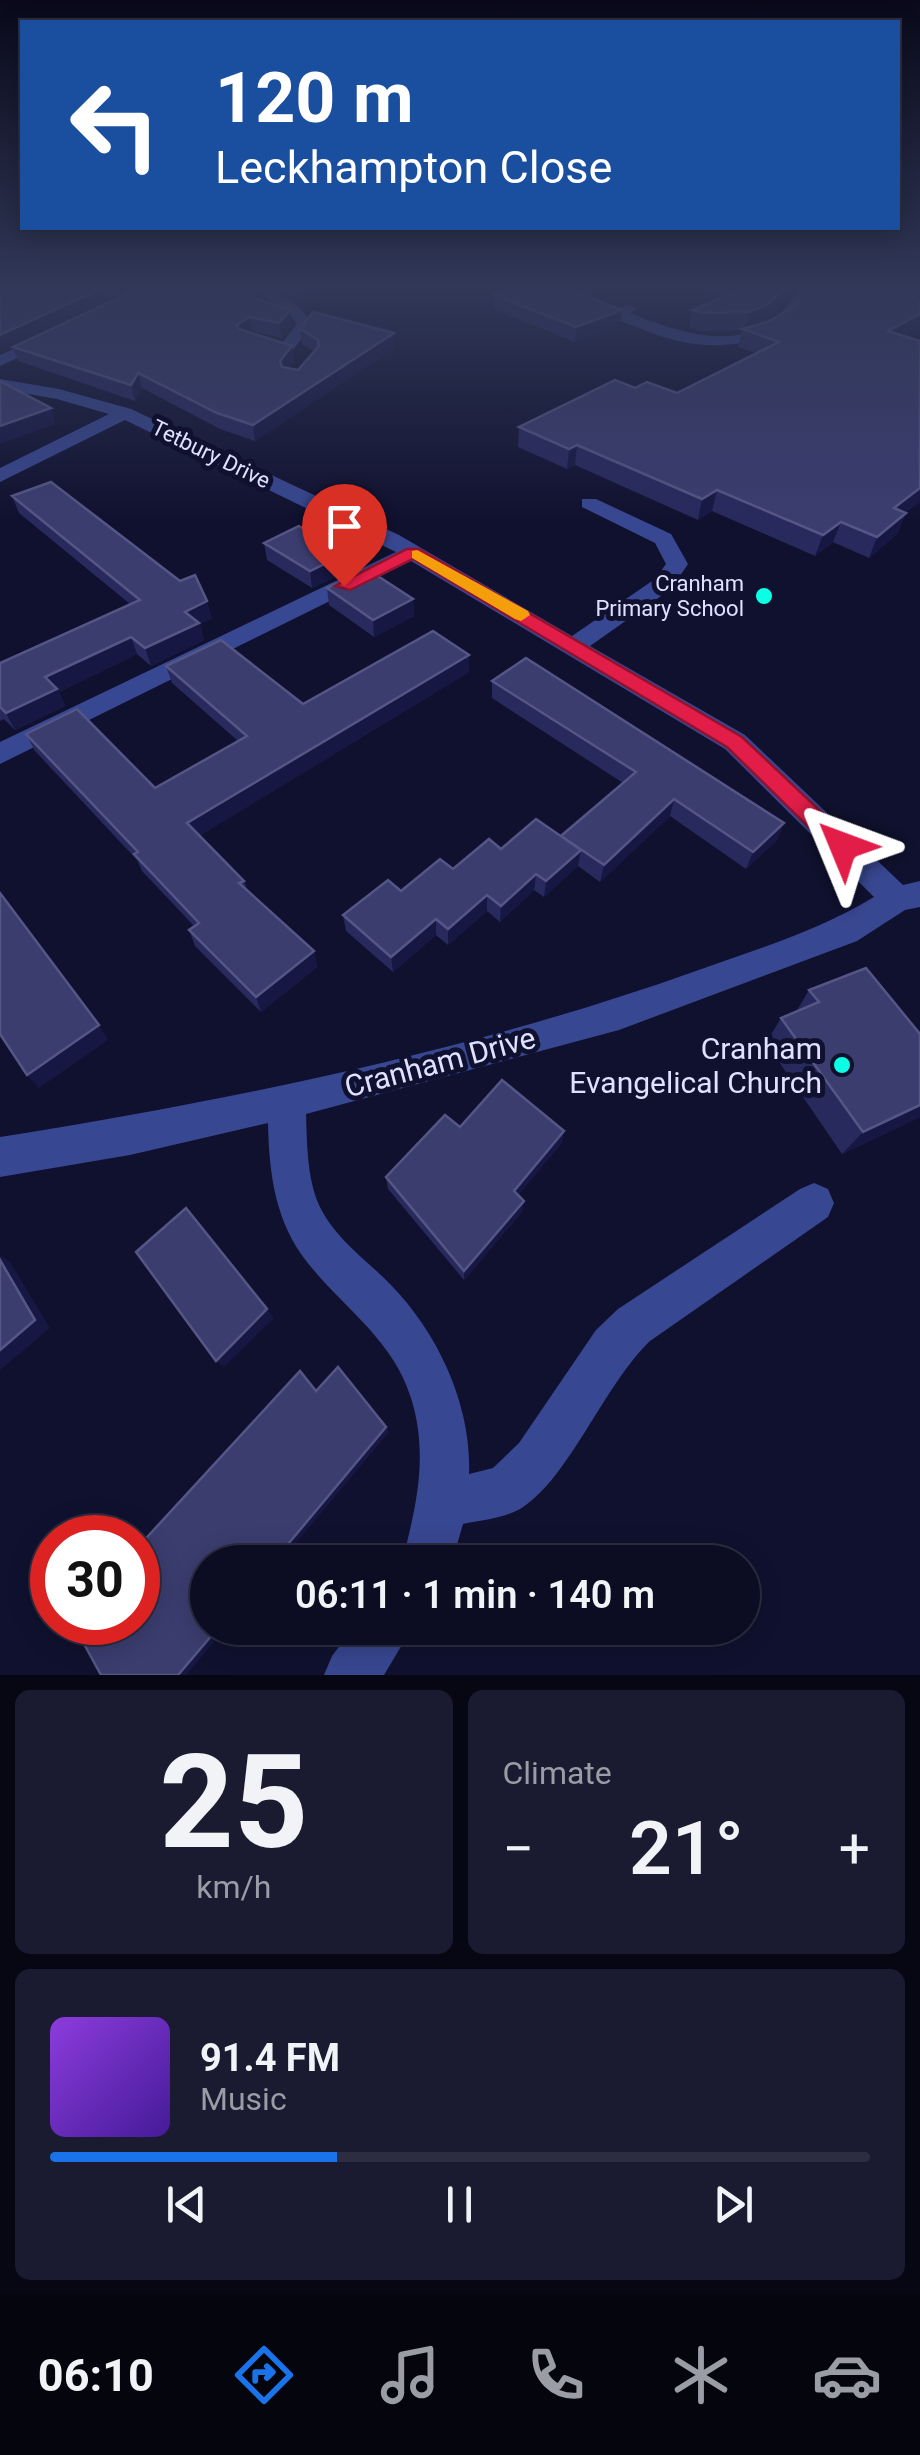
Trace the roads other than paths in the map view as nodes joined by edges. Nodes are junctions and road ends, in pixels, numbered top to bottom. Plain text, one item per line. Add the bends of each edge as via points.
1 (0, 384) edge
2 (125, 413) junction
3 (0, 476) edge
4 (589, 503) dead end
5 (413, 552) junction
6 (574, 646) junction
7 (0, 754) edge
8 (909, 896) edge
9 (287, 1101) junction
10 (0, 1158) edge
11 (814, 1203) dead end
12 (443, 1504) junction
13 (432, 1545) edge
14 (373, 1645) edge
15 (351, 1675) edge

1 - 2 street, Tetbury Drive
2 - 3 street
2 - 5 street, Tetbury Drive
4 - 6 street via 663,539 677,564 663,584
5 - 6 street, Tetbury Drive
5 - 7 street
6 - 8 street, Tetbury Drive via 735,742
8 - 9 street, Cranham Drive via 845,931 619,1014
9 - 10 street, Cranham Drive
9 - 12 street via 288,1147 309,1229 386,1312 427,1370 444,1446
11 - 12 street via 634,1325 612,1346 536,1460 506,1490
12 - 13 street
14 - 15 street

